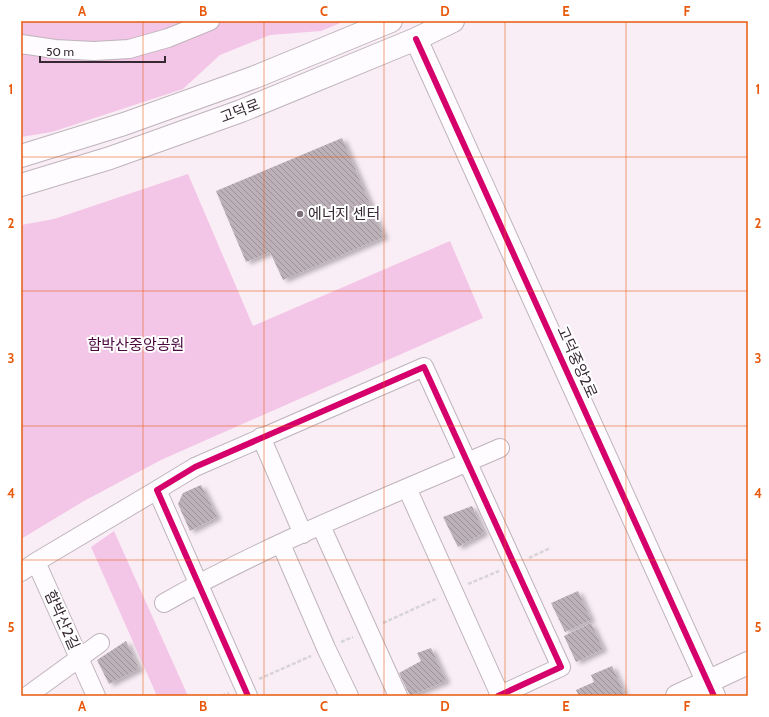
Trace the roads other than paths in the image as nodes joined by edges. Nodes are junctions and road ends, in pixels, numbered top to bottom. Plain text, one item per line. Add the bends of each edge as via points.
1 (210, 21) edge
2 (391, 21) edge
3 (453, 21) edge
4 (416, 39) junction
5 (21, 44) edge
6 (21, 156) edge
7 (21, 185) edge
8 (262, 437) junction
9 (500, 448) dead end
10 (467, 462) junction
11 (407, 488) junction
12 (158, 490) junction
13 (321, 526) junction
14 (303, 534) junction
15 (281, 544) junction
16 (36, 562) junction
17 (21, 572) edge
18 (199, 583) junction
19 (164, 603) dead end
20 (100, 643) dead end
21 (79, 658) junction
22 (748, 663) edge
23 (711, 689) edge
24 (246, 691) edge
25 (499, 695) edge
26 (27, 696) edge
27 (96, 696) edge
28 (349, 696) edge
29 (398, 696) edge
30 (677, 696) edge

1 - 5 street via 168,38 129,49 94,51
2 - 6 street, 고덕로 via 255,77 124,124
3 - 4 street, 고덕로
4 - 7 street, 고덕로 via 241,111 110,158
4 - 23 street, 고덕중앙2로
8 - 10 street via 424,367
8 - 12 street via 195,467
8 - 14 street
9 - 10 street
10 - 11 street
10 - 25 street via 561,666
11 - 13 street
11 - 25 street
12 - 16 street
12 - 18 street
13 - 14 street
13 - 29 street
14 - 15 street
15 - 18 street
15 - 28 street
16 - 17 street
16 - 21 street, 함박산2길
18 - 19 street
18 - 24 street
20 - 21 street
21 - 26 street
21 - 27 street, 함박산2길
22 - 23 street
23 - 30 street

